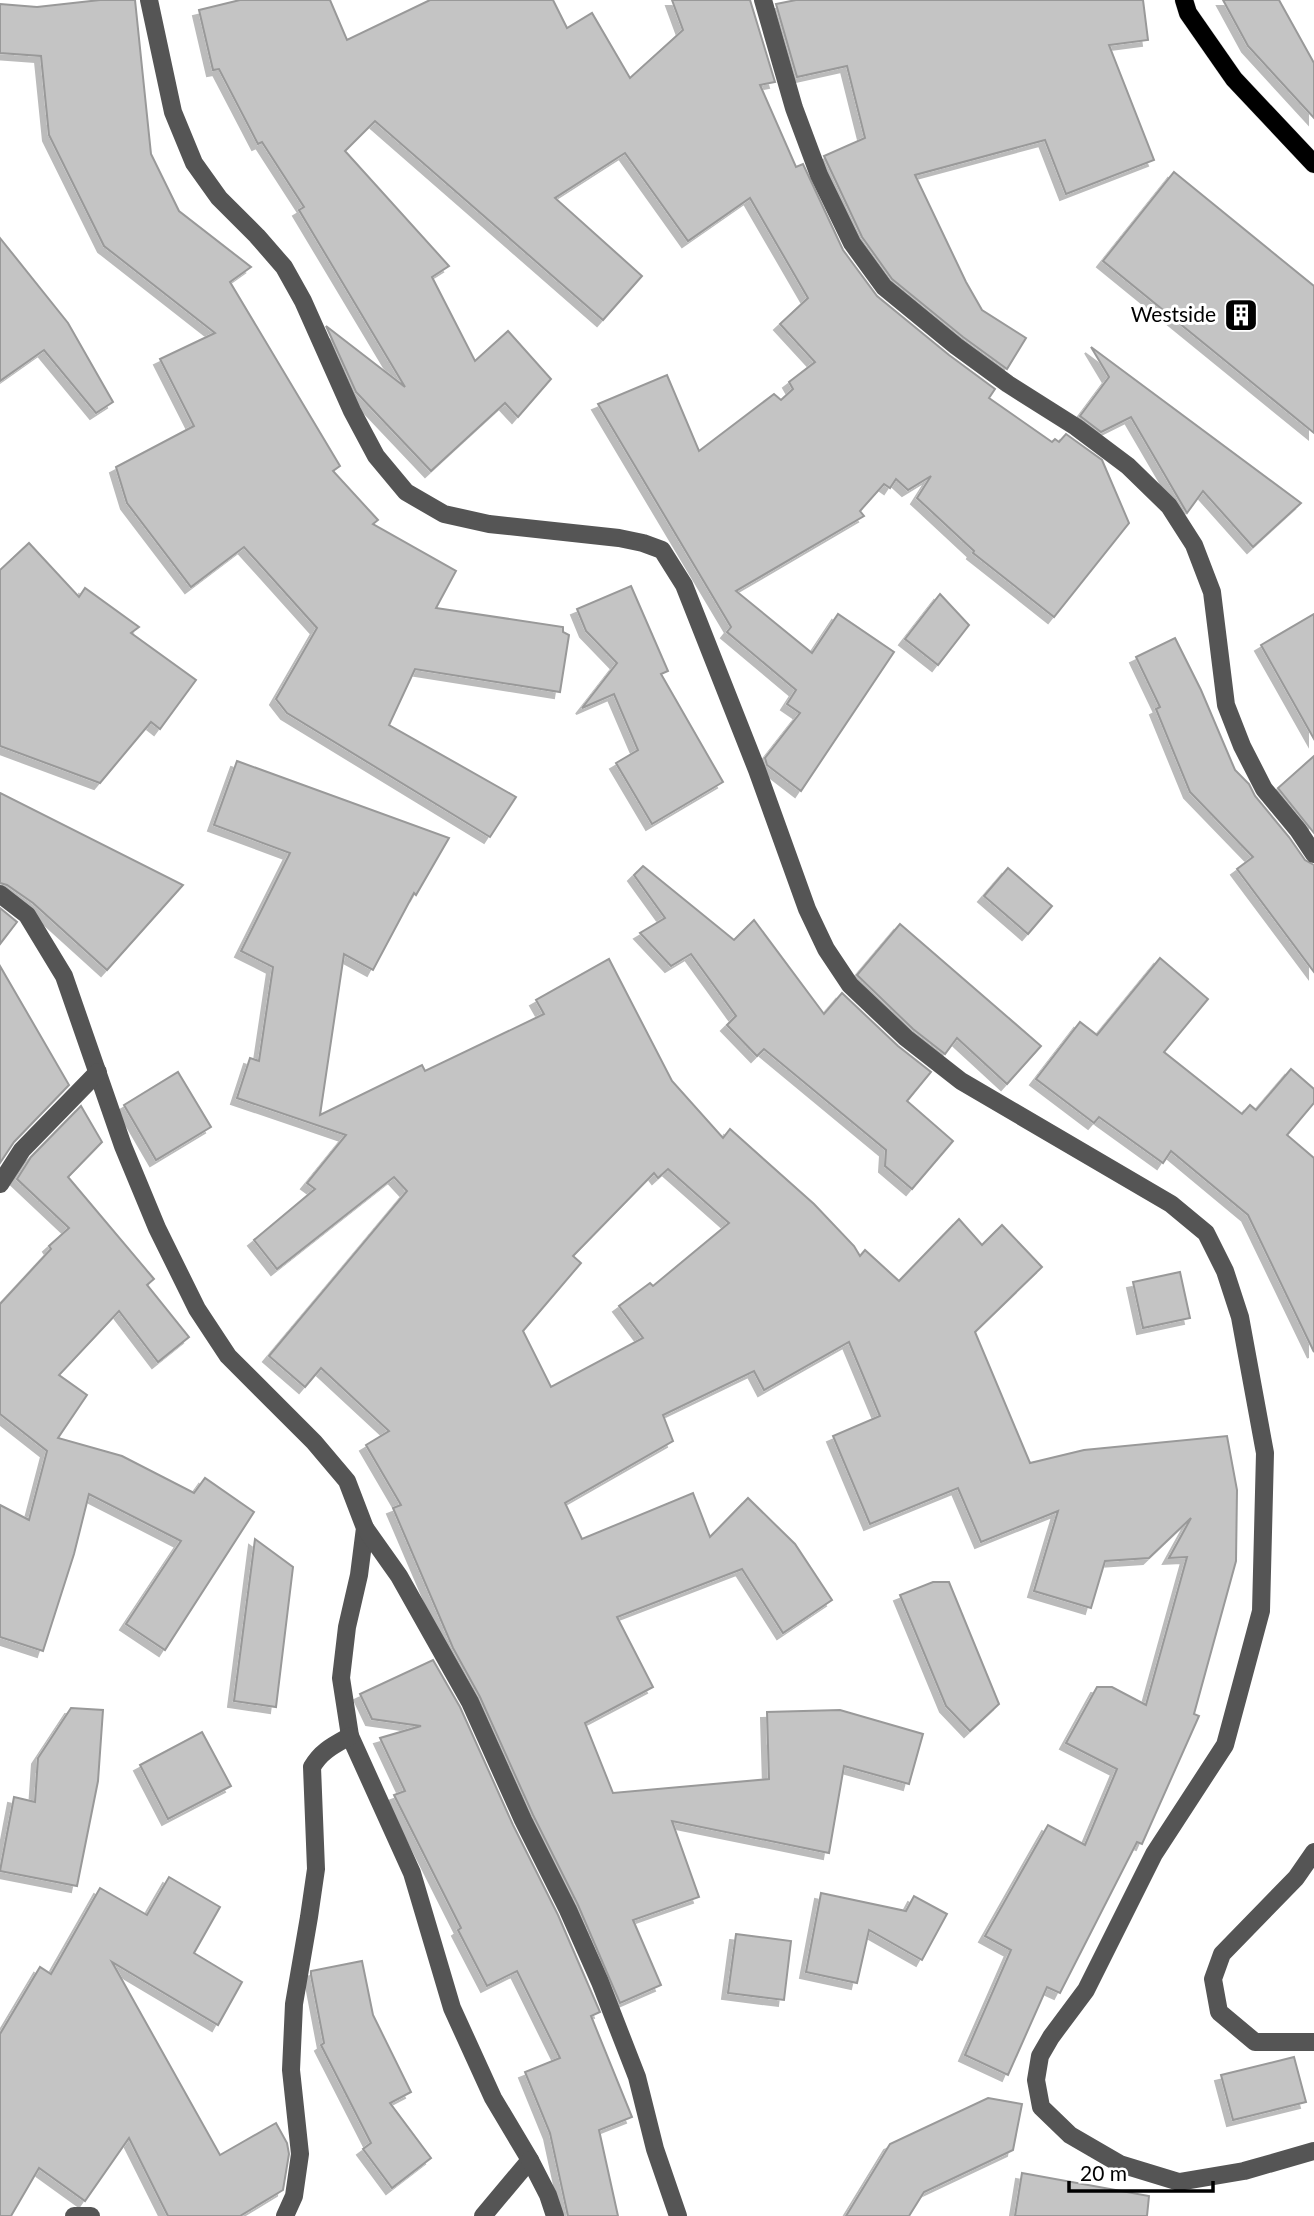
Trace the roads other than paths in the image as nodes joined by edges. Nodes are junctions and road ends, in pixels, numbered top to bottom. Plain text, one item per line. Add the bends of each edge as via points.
1 (149, 0) edge
2 (763, 0) edge
3 (1184, 0) edge
4 (1314, 164) edge
5 (1314, 854) edge
6 (0, 894) edge
7 (97, 1072) junction
8 (0, 1184) edge
9 (365, 1528) junction
10 (349, 1736) junction
11 (1314, 1852) edge
12 (1314, 2042) edge
13 (1314, 2151) edge
14 (530, 2160) junction
15 (74, 2216) edge
16 (91, 2216) edge
17 (285, 2216) edge
18 (483, 2216) edge
19 (555, 2216) edge
20 (678, 2216) edge

1 - 13 street via 173,112 194,163 219,198 284,267 376,456 406,492 444,514 489,524 619,538 662,551 689,597 807,909 825,949 850,985 961,1081 1171,1204 1206,1233 1240,1317 1265,1453 1261,1611 1225,1745 1154,1854 1086,1990 1040,2056 1036,2080 1041,2107 1070,2135 1119,2164 1180,2182 1244,2171
2 - 5 street via 819,175 852,243 884,287 987,369 1128,466 1169,506 1194,545 1212,592 1226,705 1242,746 1264,789
3 - 4 main road via 1188,13 1234,79
6 - 7 street via 27,915 64,976
7 - 8 street via 22,1150
7 - 9 street via 157,1228 197,1308 228,1356 347,1481
9 - 10 street via 341,1678
9 - 20 street via 399,1576 470,1702 568,1910 637,2077
10 - 14 street via 412,1873 452,2008 493,2098
10 - 17 street via 317,1757 312,1766 316,1869 294,2004 291,2070 300,2154 294,2196
11 - 12 street via 1296,1878 1222,1954 1213,1979 1219,2012 1255,2042
14 - 18 street
14 - 19 street
15 - 16 street

